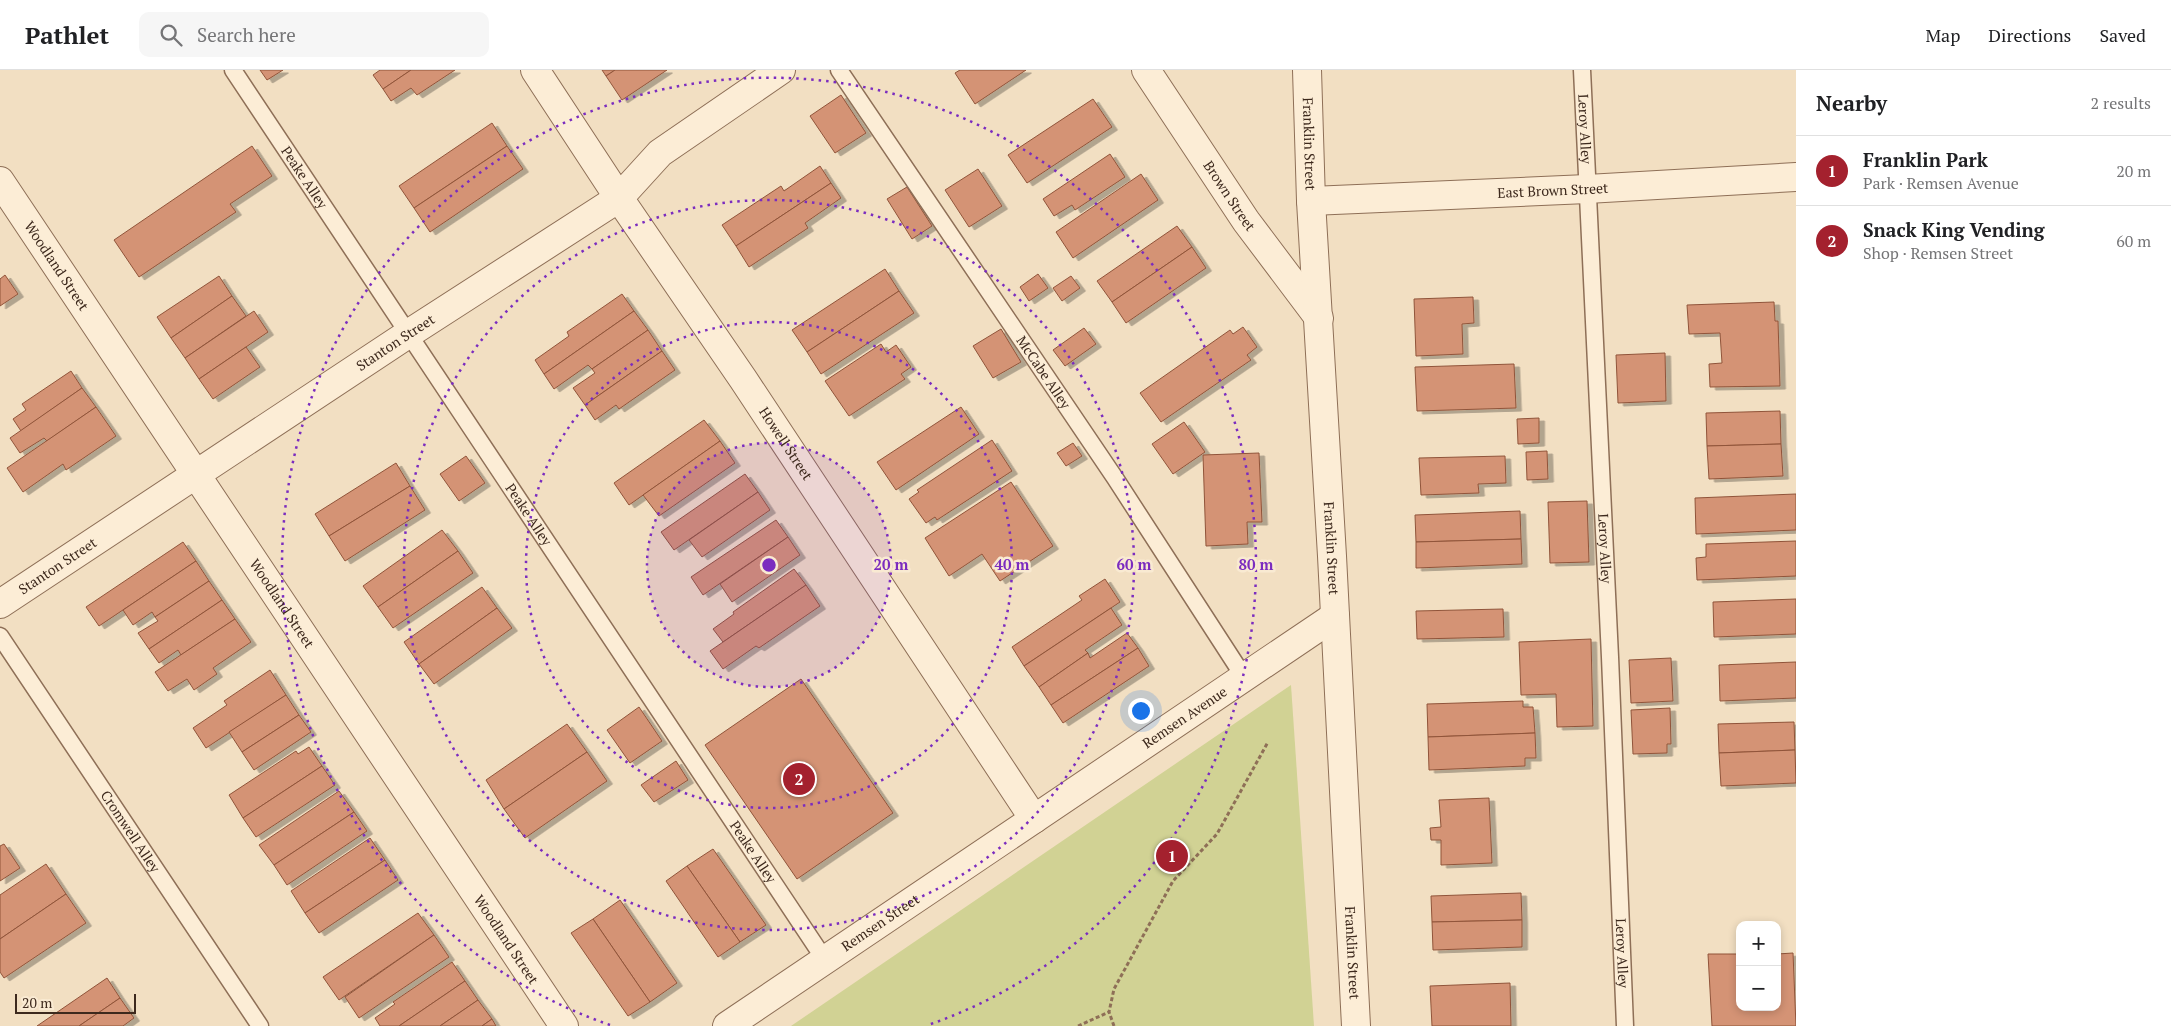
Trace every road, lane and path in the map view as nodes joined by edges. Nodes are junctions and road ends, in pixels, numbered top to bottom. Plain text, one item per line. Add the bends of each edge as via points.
1 (233, 70) edge
2 (535, 70) edge
3 (781, 70) edge
4 (839, 70) edge
5 (1146, 70) edge
6 (1307, 70) edge
7 (1582, 70) edge
8 (1796, 177) edge
9 (0, 180) edge
10 (1587, 189) junction
11 (619, 198) junction
12 (1311, 201) junction
13 (1319, 318) junction
14 (408, 334) junction
15 (198, 474) junction
16 (0, 604) edge
17 (1335, 616) junction
18 (0, 636) edge
19 (1244, 677) junction
20 (1268, 742) dead end
21 (1034, 818) junction
22 (825, 960) junction
23 (1109, 1012) junction
24 (260, 1026) edge
25 (564, 1026) edge
26 (727, 1026) edge
27 (1078, 1026) edge
28 (1114, 1026) edge
29 (1356, 1026) edge
30 (1625, 1026) edge

1 - 14 lane, Peake Alley
2 - 11 street, Howell Street
3 - 11 street, Stanton Street via 660,154
4 - 19 lane, McCabe Alley via 1115,478
5 - 13 street, Brown Street via 1246,221
6 - 12 street, Franklin Street
7 - 10 lane, Leroy Alley
8 - 10 street, East Brown Street
9 - 15 street, Woodland Street
10 - 12 street, East Brown Street
10 - 30 lane, Leroy Alley
11 - 14 street, Stanton Street
11 - 21 street, Howell Street
12 - 13 street, Franklin Street
13 - 17 street, Franklin Street
14 - 15 street, Stanton Street
14 - 22 lane, Peake Alley
15 - 16 street, Stanton Street
15 - 25 street, Woodland Street
17 - 19 street, Remsen Avenue
17 - 29 street, Franklin Street
18 - 24 lane, Cromwell Alley
19 - 21 street, Remsen Avenue
20 - 23 path via 1217,834 1174,880 1114,989
21 - 22 street, Remsen Street
22 - 26 street, Remsen Street
23 - 27 path
23 - 28 path

